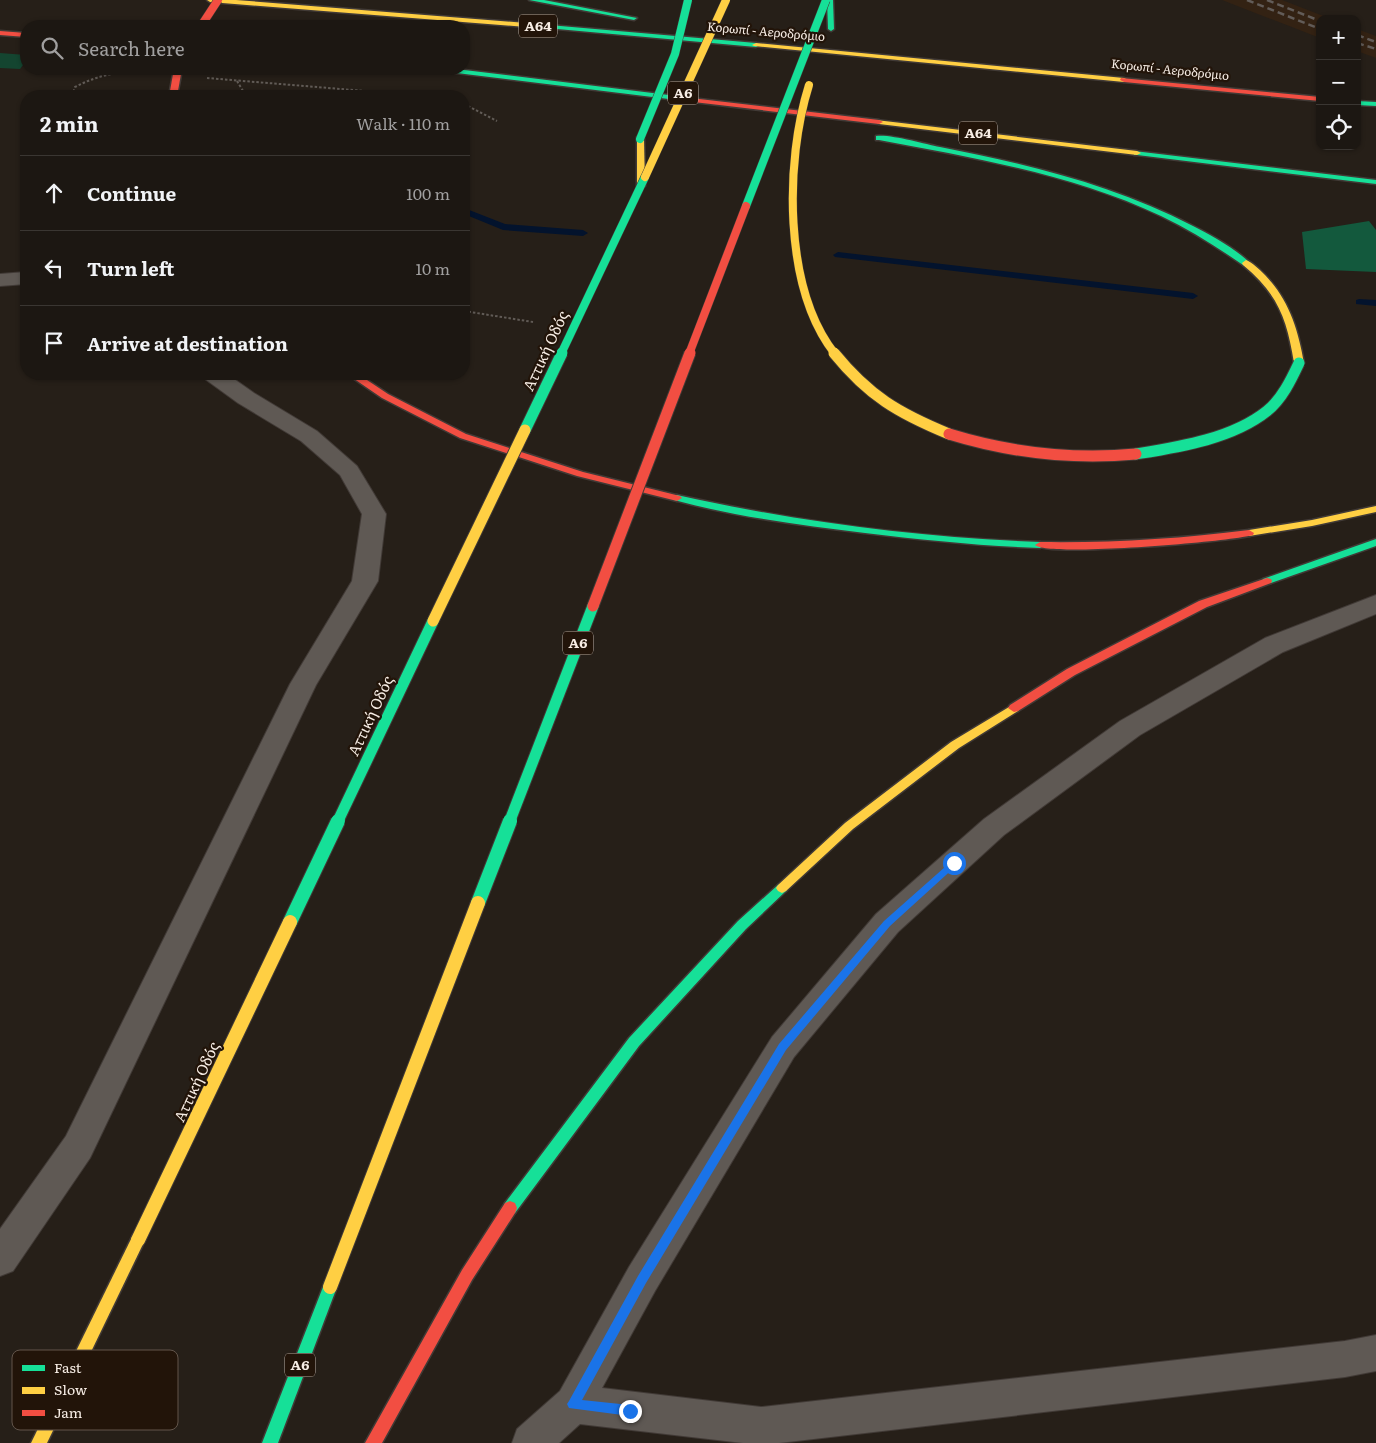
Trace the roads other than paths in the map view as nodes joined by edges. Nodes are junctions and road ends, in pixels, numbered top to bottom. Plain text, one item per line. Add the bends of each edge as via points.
1 (210, 0) edge
2 (218, 0) edge
3 (532, 0) edge
4 (688, 0) edge
5 (726, 0) edge
6 (826, 0) edge
7 (830, 0) edge
8 (206, 20) edge
9 (467, 20) edge
10 (470, 20) edge
11 (647, 20) dead end
12 (666, 23) dead end
13 (0, 33) edge
14 (20, 35) edge
15 (866, 55) junction
16 (470, 72) edge
17 (176, 75) edge
18 (579, 84) junction
19 (174, 90) edge
20 (1316, 99) edge
21 (1361, 102) edge
22 (1376, 104) edge
23 (813, 126) dead end
24 (870, 136) dead end
25 (1376, 182) edge
26 (641, 186) junction
27 (20, 278) edge
28 (0, 280) edge
29 (220, 380) edge
30 (361, 380) edge
31 (1376, 509) edge
32 (1376, 542) edge
33 (1376, 604) edge
34 (0, 1259) edge
35 (84, 1350) edge
36 (1376, 1353) edge
37 (573, 1404) junction
38 (45, 1430) edge
39 (39, 1443) edge
40 (270, 1443) edge
41 (374, 1443) edge
42 (531, 1443) edge

1 - 9 highway, Κορωπί - Αεροδρόμιο / Α64
2 - 8 highway, bridge
3 - 11 highway
4 - 26 highway, bridge via 683,31 640,139
5 - 26 highway, Αττική Οδός / Α6, bridge
6 - 40 highway, Α6, bridge
7 - 24 highway, bridge via 831,29 807,90 795,144 795,254 819,332 854,376 904,413 938,430 1003,449 1105,458 1170,450 1200,442 1243,425 1270,408 1290,385 1299,363 1293,324 1280,296 1258,272 1228,248 1143,205 1093,188 1005,162
10 - 15 highway, Κορωπί - Αεροδρόμιο / Α64
12 - 15 highway
13 - 14 highway
15 - 20 highway, Κορωπί - Αεροδρόμιο / Α64
16 - 18 highway, Α64
17 - 19 highway
18 - 23 highway
18 - 25 highway, Α64
21 - 22 highway
26 - 35 highway, Αττική Οδός / Α6, bridge
27 - 28 street
29 - 34 street via 309,436 349,471 374,514 365,581 303,684 78,1147
30 - 31 highway via 463,436 580,474 719,508 852,529 996,544 1104,547 1201,540 1312,523
32 - 41 highway via 1203,604 1071,672 955,745 848,826 742,925 634,1042 516,1199 467,1275
33 - 37 street via 1274,645 1130,728 994,827 887,923 783,1047 642,1279
36 - 37 street via 761,1426
37 - 42 street
38 - 39 highway, Αττική Οδός / Α6, bridge

